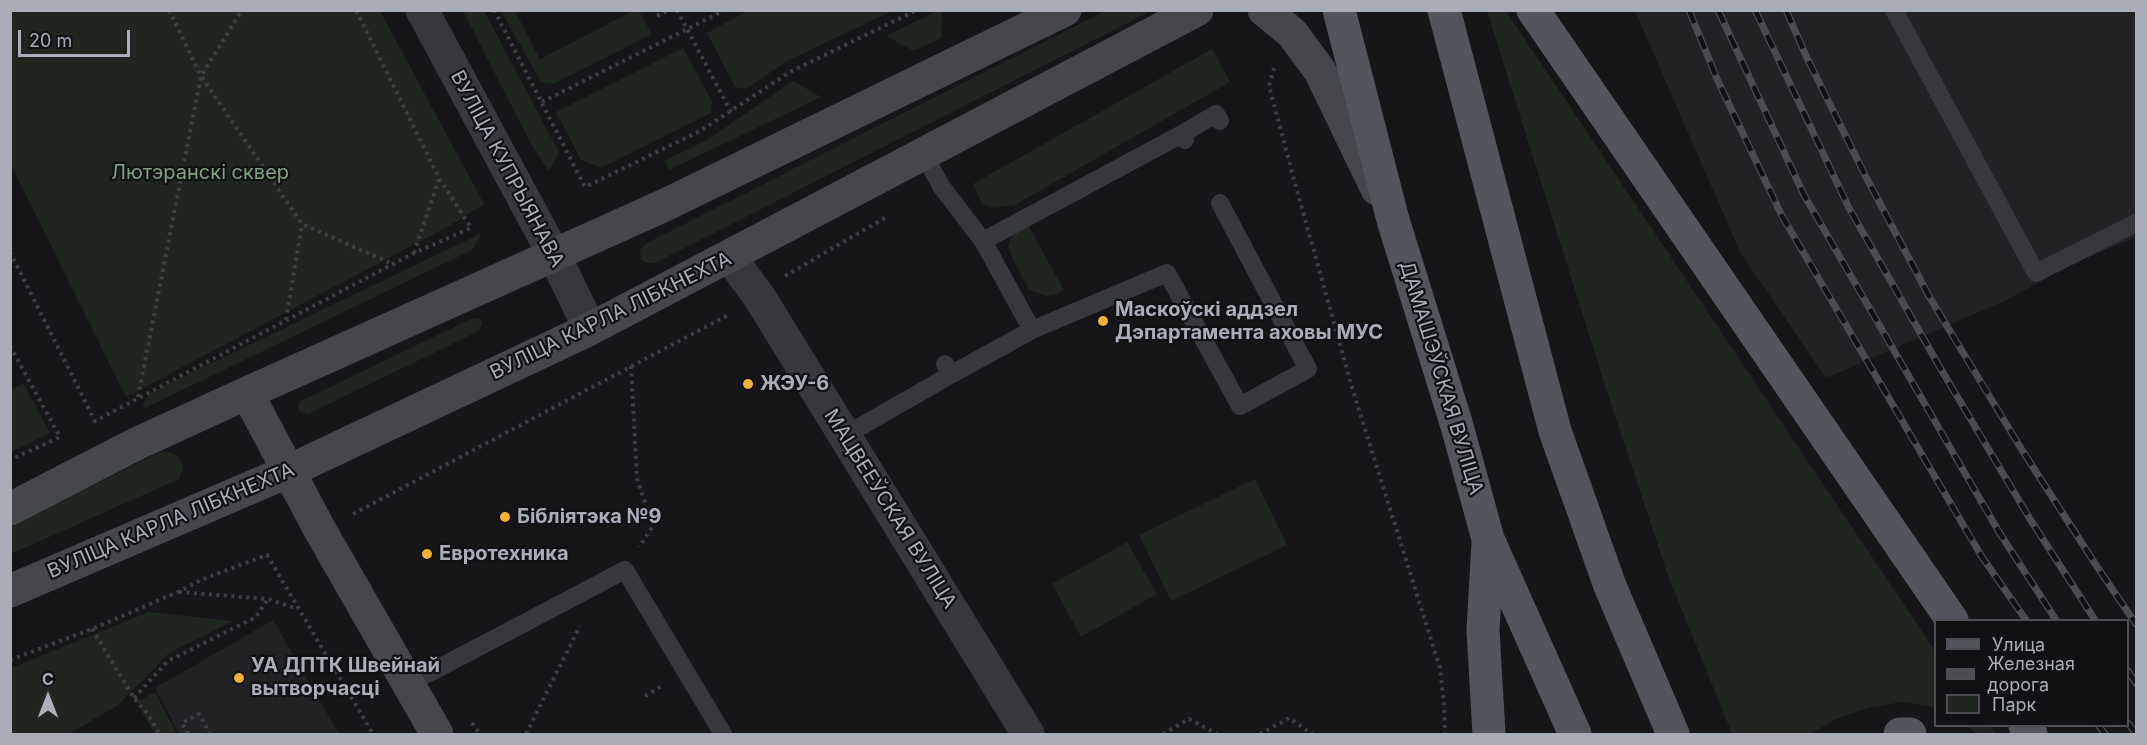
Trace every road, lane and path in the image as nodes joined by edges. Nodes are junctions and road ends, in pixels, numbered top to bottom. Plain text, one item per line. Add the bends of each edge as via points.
1 (169, 10) edge
2 (242, 10) edge
3 (356, 10) edge
4 (422, 10) edge
5 (494, 10) edge
6 (669, 10) edge
7 (677, 10) edge
8 (725, 10) edge
9 (917, 10) edge
10 (1065, 10) edge
11 (1197, 10) edge
12 (1264, 10) edge
13 (1340, 10) edge
14 (1444, 10) edge
15 (1533, 10) edge
16 (1894, 10) edge
17 (657, 16) dead end
18 (687, 30) junction
19 (1274, 67) dead end
20 (201, 76) junction
21 (542, 102) junction
22 (731, 112) junction
23 (1220, 120) dead end
24 (924, 154) junction
25 (439, 178) junction
26 (1220, 203) dead end
27 (889, 216) dead end
28 (1393, 220) junction
29 (2136, 223) edge
30 (302, 224) junction
31 (983, 241) junction
32 (10, 252) edge
33 (414, 253) junction
34 (554, 255) junction
35 (730, 256) junction
36 (394, 264) junction
37 (760, 298) junction
38 (286, 320) junction
39 (590, 329) junction
40 (1032, 330) junction
41 (10, 346) edge
42 (631, 366) junction
43 (247, 393) junction
44 (138, 397) junction
45 (844, 436) junction
46 (10, 460) edge
47 (289, 471) junction
48 (10, 509) edge
49 (347, 517) dead end
50 (1488, 538) junction
51 (625, 570) junction
52 (602, 582) junction
53 (10, 591) edge
54 (178, 592) junction
55 (268, 599) junction
56 (298, 609) junction
57 (1951, 619) edge
58 (92, 629) junction
59 (10, 660) edge
60 (407, 683) junction
61 (134, 698) junction
62 (160, 735) edge
63 (188, 735) edge
64 (210, 735) edge
65 (373, 735) edge
66 (437, 735) edge
67 (526, 735) edge
68 (723, 735) edge
69 (1028, 735) edge
70 (1163, 735) edge
71 (1217, 735) edge
72 (1260, 735) edge
73 (1312, 735) edge
74 (1445, 735) edge
75 (1489, 735) edge
76 (1575, 735) edge
77 (1673, 735) edge
78 (1899, 735) edge
79 (1910, 735) edge

1 - 20 path
2 - 20 path
3 - 25 path
4 - 34 street, ВУЛІЦА КУПРЫЯНАВА
5 - 21 path
6 - 17 path
7 - 18 path
8 - 18 path
9 - 22 path via 790,72
10 - 34 main road
11 - 24 main road, ВУЛІЦА КАРЛА ЛІБКНЕХТА
12 - 28 main road via 1292,33 1320,71
13 - 28 main road, ДАМАШЭЎСКАЯ ВУЛІЦА
14 - 77 main road via 1555,431 1610,586
15 - 57 main road
16 - 29 lane via 2036,273
18 - 21 path
18 - 22 path
19 - 74 path via 1269,86 1296,187 1353,391 1440,668
20 - 30 path
20 - 44 path
21 - 22 path via 585,187
23 - 31 lane via 1216,114 1202,127
24 - 31 lane via 941,186
24 - 35 main road, ВУЛІЦА КАРЛА ЛІБКНЕХТА
25 - 33 path
25 - 33 path via 471,228
26 - 40 lane via 1308,369 1240,406 1167,273
27 - 37 path via 786,275
28 - 50 main road, ДАМАШЭЎСКАЯ ВУЛІЦА
30 - 36 path
30 - 38 path
31 - 40 lane
32 - 44 path via 95,421
33 - 36 path
34 - 39 street, ВУЛІЦА КУПРЫЯНАВА
34 - 43 main road
35 - 37 street, МАЦВЕЕЎСКАЯ ВУЛІЦА
35 - 39 main road, ВУЛІЦА КАРЛА ЛІБКНЕХТА
36 - 38 path
37 - 42 path
37 - 45 street, МАЦВЕЕЎСКАЯ ВУЛІЦА
38 - 44 path
39 - 47 main road, ВУЛІЦА КАРЛА ЛІБКНЕХТА
40 - 45 lane via 949,369
41 - 46 path via 60,437
42 - 49 path
42 - 51 path via 637,479 653,526
43 - 47 main road
43 - 48 main road
45 - 69 street, МАЦВЕЕЎСКАЯ ВУЛІЦА
47 - 53 main road, ВУЛІЦА КАРЛА ЛІБКНЕХТА
47 - 60 main road
50 - 75 main road via 1483,630
50 - 76 main road, ДАМАШЭЎСКАЯ ВУЛІЦА
51 - 52 lane
51 - 68 lane
52 - 60 lane
52 - 67 path
54 - 55 path
54 - 56 path via 267,555
54 - 58 path
55 - 56 path
55 - 61 path via 256,616 168,662
56 - 65 path
58 - 59 path
58 - 61 path
60 - 66 main road
61 - 62 path
63 - 64 path via 182,723 199,714
70 - 71 path via 1189,719
72 - 73 path via 1289,718
78 - 79 main road

